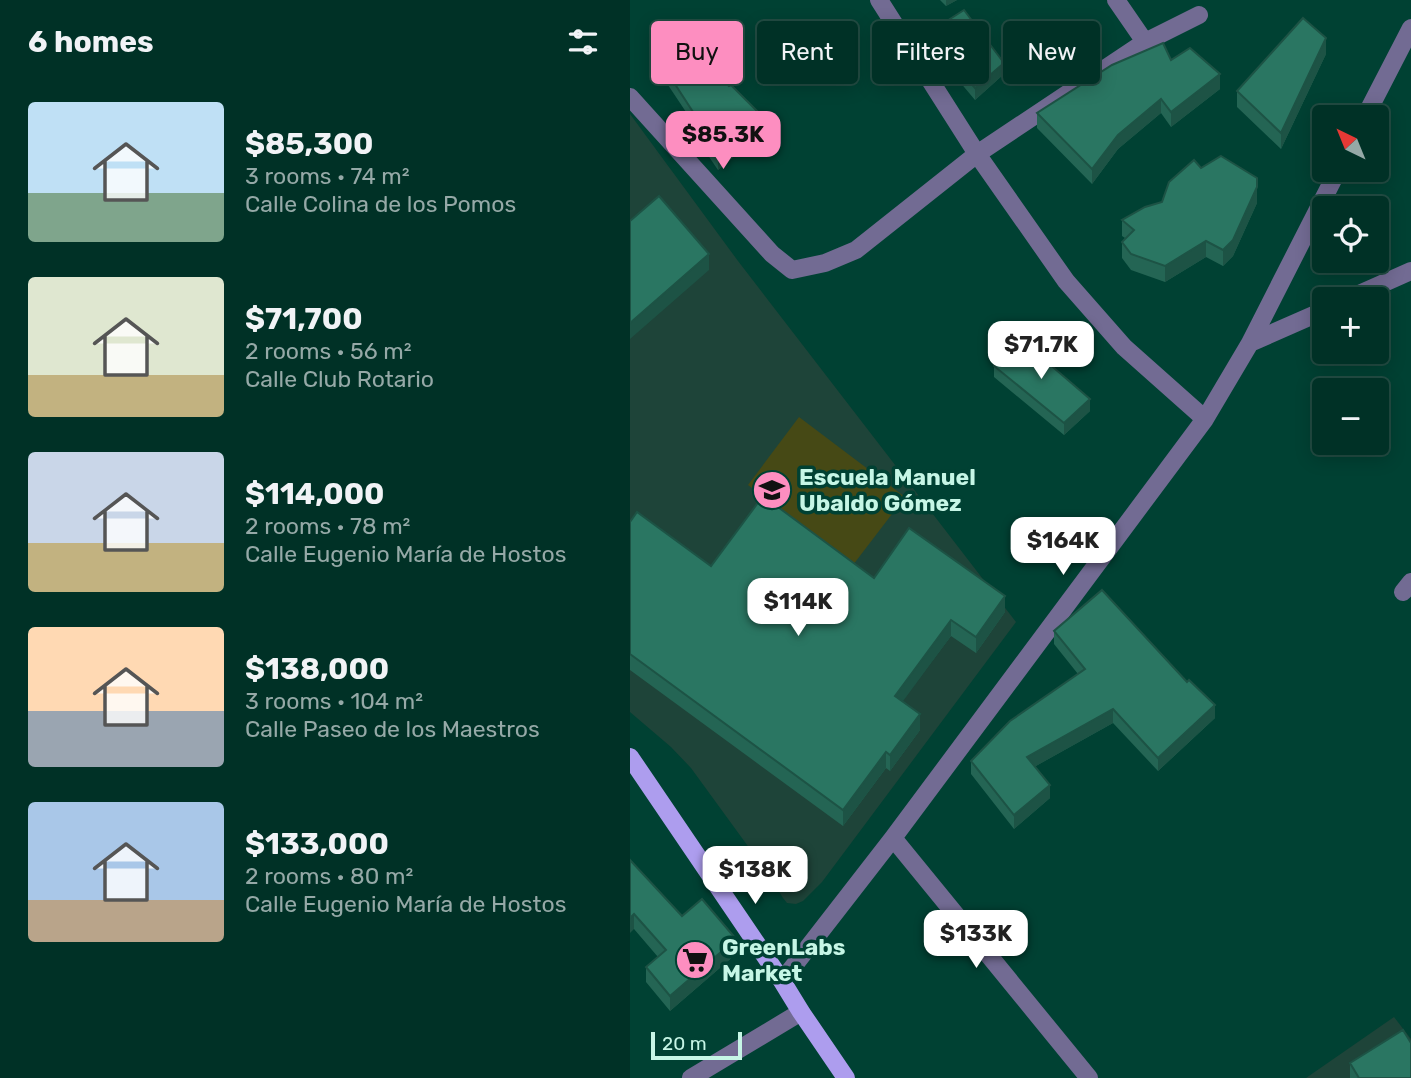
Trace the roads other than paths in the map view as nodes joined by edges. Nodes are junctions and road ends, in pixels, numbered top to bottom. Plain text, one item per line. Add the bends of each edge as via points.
1 (879, 0) edge
2 (1116, 0) edge
3 (1199, 15) dead end
4 (1411, 28) edge
5 (1145, 42) junction
6 (630, 97) edge
7 (1371, 105) edge
8 (978, 153) junction
9 (1332, 182) edge
10 (1411, 271) edge
11 (1375, 287) edge
12 (1312, 316) edge
13 (1250, 343) junction
14 (1205, 419) junction
15 (630, 757) edge
16 (893, 838) junction
17 (782, 981) junction
18 (801, 1012) junction
19 (691, 1078) edge
20 (846, 1078) edge
21 (1089, 1078) edge

1 - 8 street
2 - 5 street
3 - 5 street
4 - 7 street
5 - 8 street
6 - 8 street via 772,254 792,270 856,250
8 - 14 street via 1066,281 1124,347
9 - 13 street
10 - 11 street
12 - 13 street
13 - 14 street
14 - 16 street
15 - 17 main road
16 - 17 street
16 - 21 street
17 - 18 main road
18 - 19 street
18 - 20 main road

